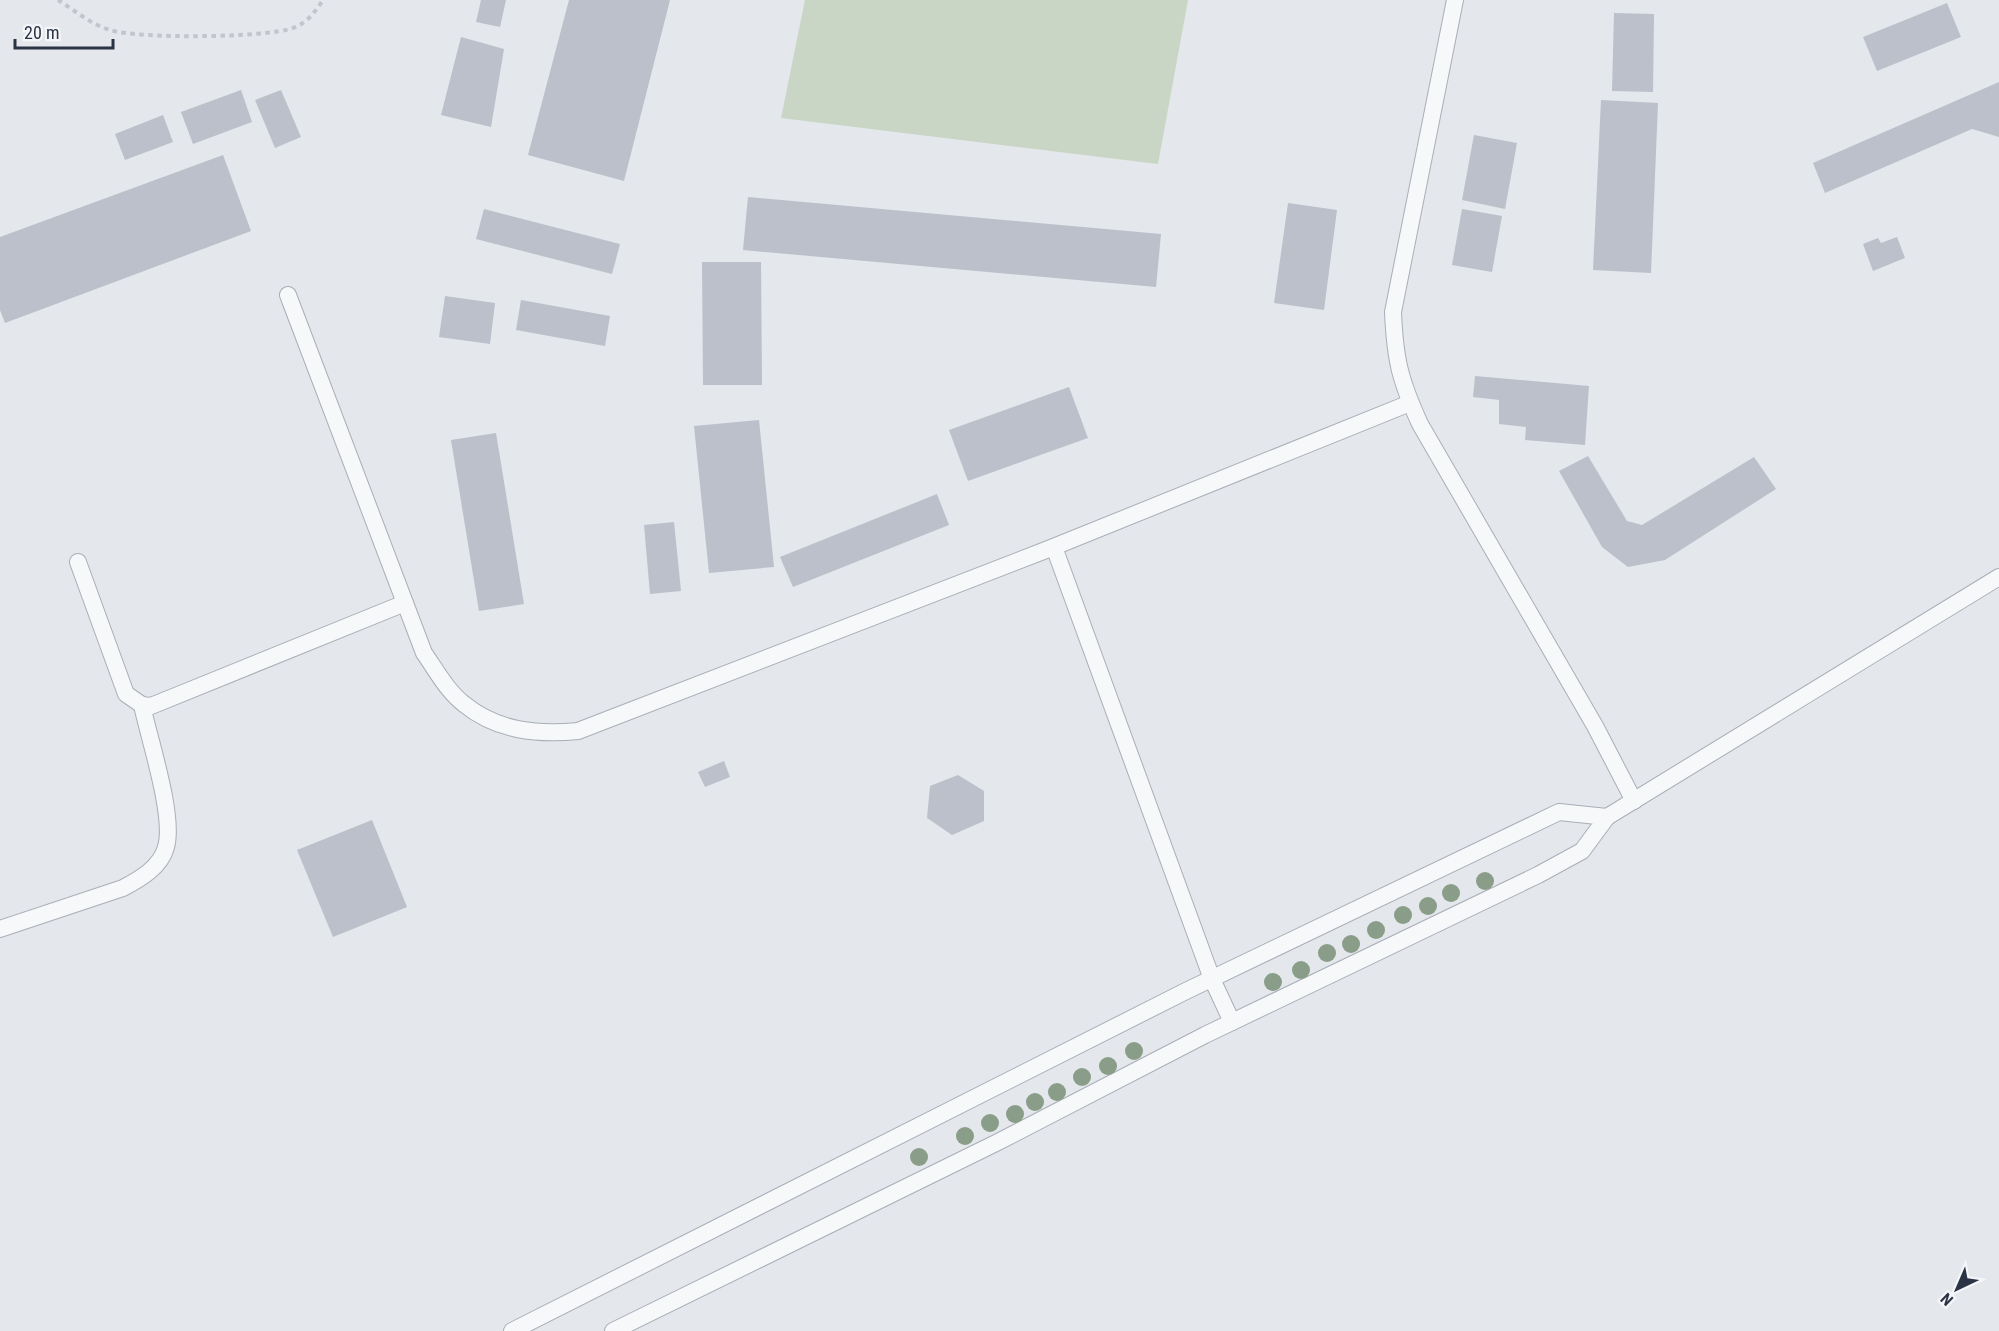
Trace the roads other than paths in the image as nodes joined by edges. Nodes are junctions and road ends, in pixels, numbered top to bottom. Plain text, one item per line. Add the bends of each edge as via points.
1 (1455, 0) edge
2 (288, 295) dead end
3 (1410, 403) junction
4 (1054, 547) junction
5 (78, 562) dead end
6 (1999, 577) edge
7 (405, 603) junction
8 (142, 705) junction
9 (1635, 801) junction
10 (1607, 817) junction
11 (0, 929) edge
12 (1212, 979) junction
13 (1232, 1022) junction
14 (541, 1316) junction
15 (513, 1331) edge
16 (549, 1331) edge
17 (613, 1331) edge

1 - 3 lane via 1394,312 1395,350 1401,384
2 - 7 lane
3 - 4 lane
3 - 9 lane
4 - 7 lane via 578,731 555,733 510,728 464,704 424,653
4 - 12 lane
5 - 8 lane via 126,694
6 - 9 lane
7 - 8 lane via 151,706
8 - 11 lane via 169,828 166,849 156,865 123,888
9 - 10 lane
10 - 12 lane via 1559,812
10 - 13 lane via 1582,851
12 - 13 lane
12 - 14 lane
13 - 17 lane
14 - 15 lane
14 - 16 lane

